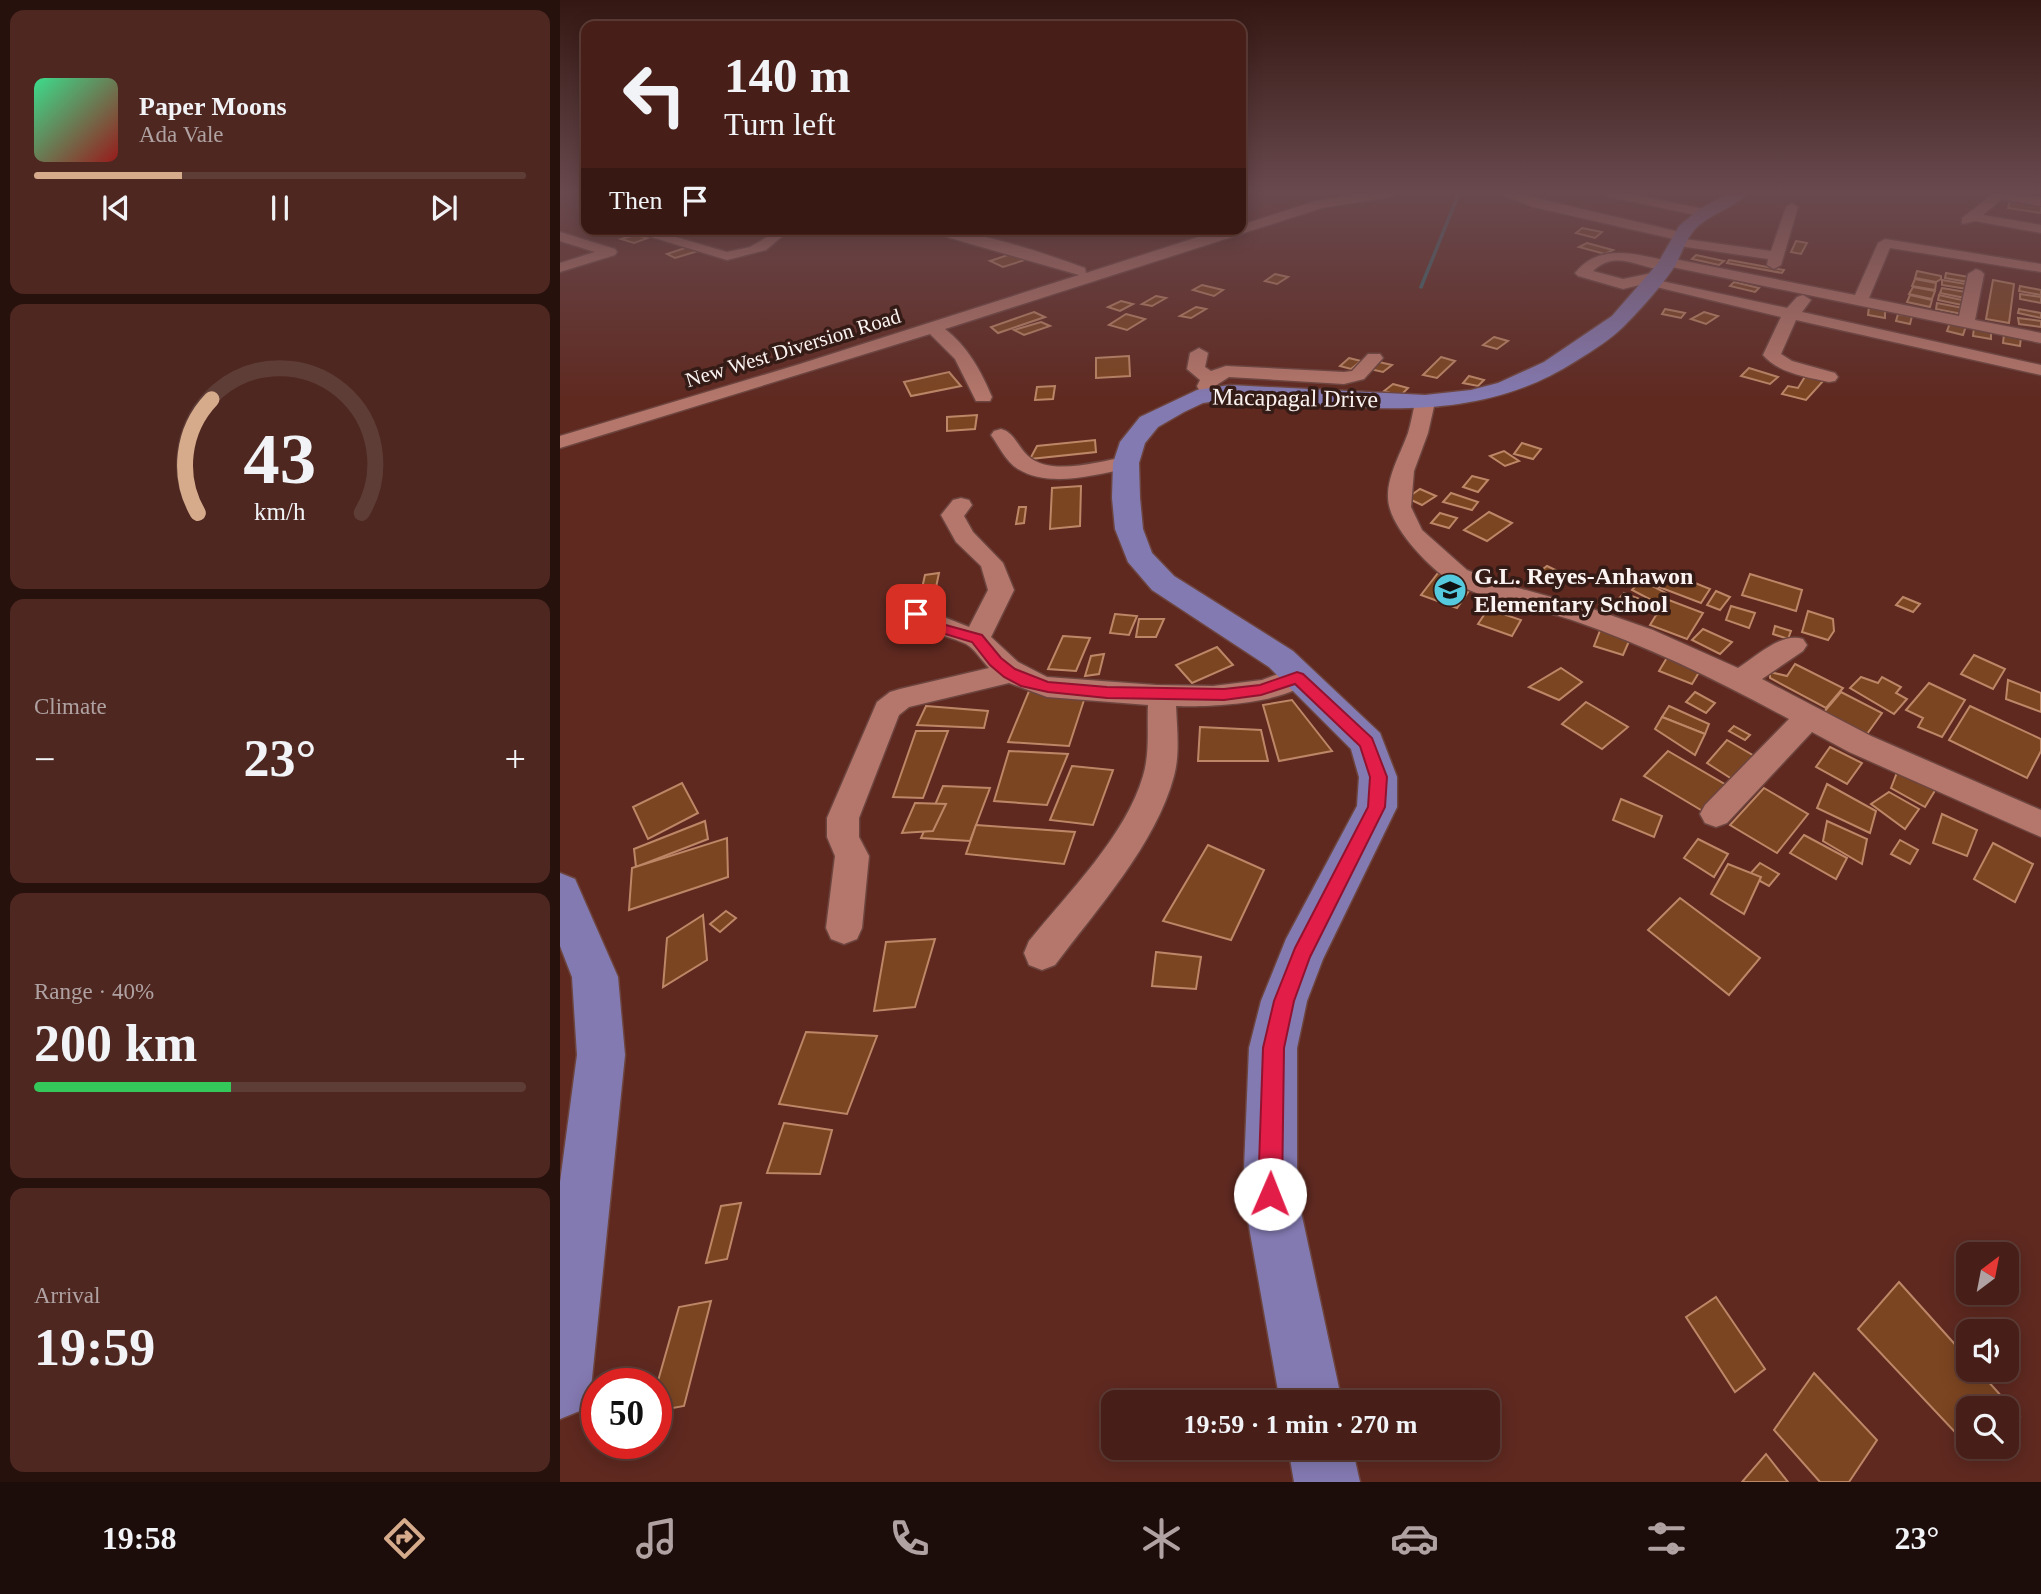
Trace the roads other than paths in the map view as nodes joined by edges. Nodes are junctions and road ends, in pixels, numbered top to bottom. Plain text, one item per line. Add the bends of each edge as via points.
1 (578, 262) edge
2 (1058, 262) edge
3 (1108, 262) edge
4 (1136, 262) edge
5 (1658, 262) edge
6 (1698, 262) edge
7 (1720, 262) edge
8 (1877, 262) edge
9 (1894, 262) edge
10 (2005, 262) edge
11 (560, 268) edge
12 (2041, 268) edge
13 (1080, 271) junction
14 (1976, 274) dead end
15 (1810, 291) junction
16 (1881, 294) junction
17 (1862, 296) dead end
18 (1790, 314) junction
19 (1966, 323) junction
20 (932, 327) junction
21 (2041, 338) edge
22 (1199, 353) dead end
23 (1374, 358) dead end
24 (2041, 370) edge
25 (1829, 377) dead end
26 (1210, 386) junction
27 (983, 397) dead end
28 (1425, 402) junction
29 (560, 432) edge
30 (1001, 435) dead end
31 (560, 442) edge
32 (1126, 463) junction
33 (961, 505) dead end
34 (905, 598) dead end
35 (977, 638) junction
36 (1794, 645) dead end
37 (1010, 673) junction
38 (1297, 677) junction
39 (1740, 680) junction
40 (1162, 694) junction
41 (1809, 717) junction
42 (1716, 814) dead end
43 (2041, 824) edge
44 (560, 891) edge
45 (844, 928) dead end
46 (1042, 953) dead end
47 (560, 1388) edge
48 (1309, 1390) edge
49 (1323, 1460) edge
50 (1327, 1482) edge

1 - 11 street
2 - 13 street
3 - 13 street, New West Diversion Road
4 - 20 street, New West Diversion Road
5 - 28 main road, Macapagal Drive via 1619,320 1552,366 1491,393
6 - 18 street
7 - 15 street
8 - 17 street
9 - 16 street
10 - 12 street
13 - 29 street, New West Diversion Road
14 - 19 street
15 - 16 street
15 - 18 street
16 - 19 street
18 - 24 street
18 - 25 street via 1772,355 1786,365
19 - 21 street
20 - 27 street via 948,337 962,355
20 - 31 street, New West Diversion Road
22 - 26 street via 1196,369
23 - 26 street via 1359,375 1344,378 1226,370
26 - 28 main road, Macapagal Drive via 1230,392
26 - 32 main road, Macapagal Drive via 1149,422 1133,442
28 - 39 street via 1402,471 1400,506 1412,533 1432,553 1458,575 1491,589 1644,636
30 - 32 street via 1024,464 1034,469 1065,471
32 - 38 main road, Macapagal Drive via 1129,529 1138,556 1163,583 1281,659
33 - 35 street via 952,515 961,536 993,565 1001,590
34 - 35 street via 916,614 937,627
35 - 37 street
36 - 39 street
37 - 40 street via 1048,687
37 - 45 street via 900,699 887,709 843,818 843,837 852,856
38 - 40 street via 1242,693
38 - 48 main road, Macapagal Drive via 1367,743 1378,777 1377,807 1301,954 1273,1048 1270,1194
39 - 41 street
40 - 46 street via 1160,773 1151,798 1104,871
41 - 42 street
41 - 43 street
44 - 47 main road via 595,977 601,1055
49 - 50 main road

